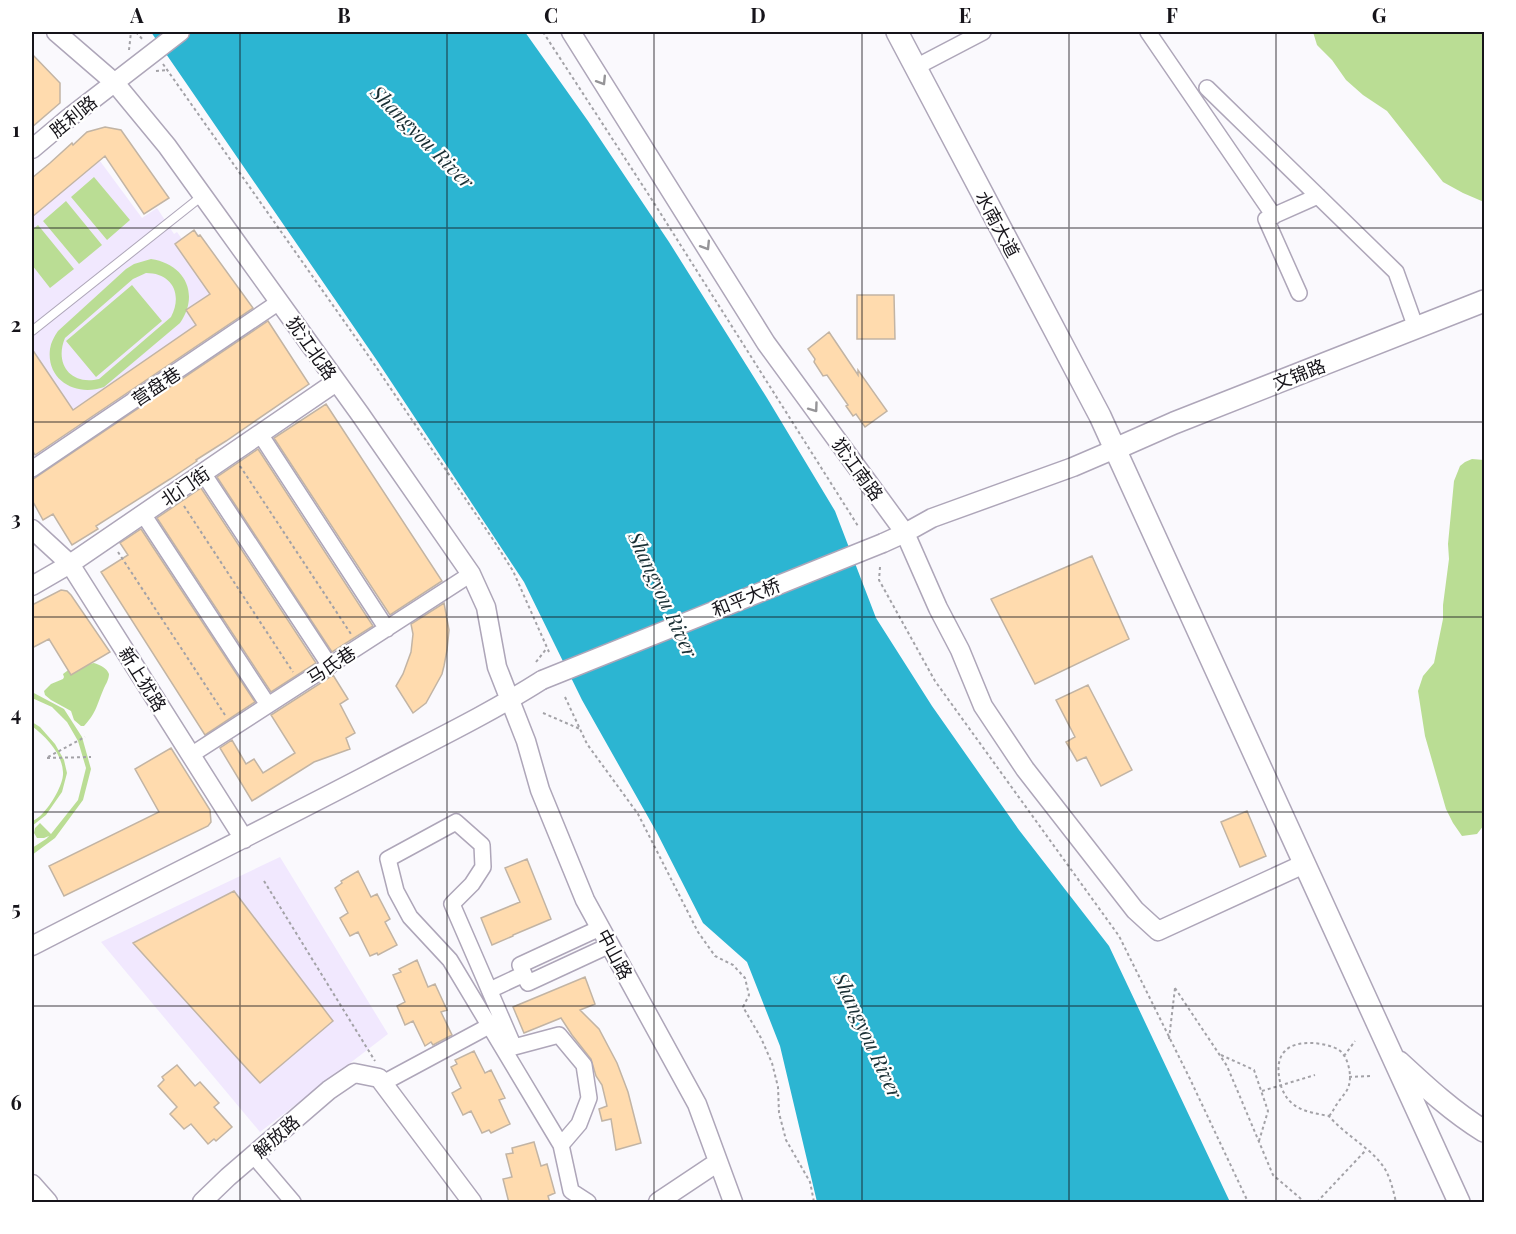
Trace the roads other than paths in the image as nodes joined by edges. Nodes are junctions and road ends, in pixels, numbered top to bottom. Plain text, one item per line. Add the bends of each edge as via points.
1 (56, 32) edge
2 (180, 32) edge
3 (571, 32) edge
4 (897, 32) edge
5 (983, 32) edge
6 (1148, 32) edge
7 (916, 67) junction
8 (115, 83) junction
9 (1207, 88) dead end
10 (32, 149) edge
11 (203, 195) junction
12 (1318, 196) junction
13 (1274, 216) junction
14 (1299, 294) dead end
15 (1485, 301) edge
16 (279, 302) junction
17 (1416, 328) junction
18 (32, 331) edge
19 (336, 382) junction
20 (260, 434) junction
21 (1115, 449) junction
22 (32, 469) edge
23 (203, 473) junction
24 (143, 514) junction
25 (32, 529) edge
26 (905, 533) junction
27 (70, 564) junction
28 (471, 574) junction
29 (32, 586) edge
30 (387, 629) junction
31 (330, 666) junction
32 (511, 700) junction
33 (268, 705) junction
34 (191, 755) junction
35 (244, 839) junction
36 (1304, 864) junction
37 (600, 928) junction
38 (610, 945) junction
39 (32, 946) edge
40 (524, 974) junction
41 (490, 990) junction
42 (489, 1026) junction
43 (1391, 1056) junction
44 (383, 1083) junction
45 (1485, 1131) edge
46 (561, 1145) junction
47 (253, 1155) junction
48 (718, 1162) junction
49 (32, 1184) edge
50 (48, 1203) edge
51 (202, 1203) edge
52 (293, 1203) edge
53 (472, 1203) edge
54 (588, 1203) edge
55 (658, 1203) edge
56 (733, 1203) edge
57 (1459, 1203) edge

1 - 8 street, 犹江北路
2 - 8 street, 胜利路
3 -> 26 street, 犹江南路 via 766,343
4 - 7 main road, 水南大道
5 - 7 street
6 - 13 street
7 - 21 main road, 水南大道
8 - 10 street, 胜利路
8 - 11 street, 犹江北路
9 - 12 street
11 - 16 street, 犹江北路
11 - 18 lane
12 - 13 street
12 - 17 street via 1396,272
13 - 14 street via 1266,219
15 - 17 main road, 文锦路
16 - 19 street, 犹江北路
16 - 22 street, 营盘巷
17 - 21 main road, 文锦路
19 - 20 street, 北门街
19 - 28 street, 犹江北路
20 - 23 street, 北门街
20 - 30 street
21 - 26 street, 和平大桥 via 932,518
21 - 36 main road, 水南大道
23 - 24 street, 北门街
23 - 31 street
24 - 27 street, 北门街
24 - 33 street
25 - 27 street, 新上犹路
26 - 32 street, 和平大桥, bridge via 542,680
26 - 36 street, 犹江南路 via 983,706 1025,769 1135,910 1158,931
27 - 29 street, 北门街
27 - 34 street, 新上犹路
28 - 30 street, 马氏巷
28 - 32 street, 犹江北路 via 486,607 497,667
30 - 31 street, 马氏巷
31 - 33 street, 马氏巷
32 - 35 street, 和平大桥
32 - 37 street, 中山路 via 540,790
33 - 34 street, 马氏巷
34 - 35 street, 新上犹路
35 - 39 street, 和平大桥
36 - 43 main road, 水南大道
37 - 38 street, 中山路
37 - 40 street via 520,965
38 - 40 street via 528,983
38 - 48 street, 中山路 via 697,1104
40 - 41 street
41 - 42 street via 452,904 483,867 482,844 456,822 388,859 396,891 410,917 450,960
41 - 46 street via 514,1047 559,1035 585,1065 589,1098 579,1124
42 - 44 street
42 - 46 street
43 - 45 main road
43 - 57 main road, 水南大道
44 - 47 street, 解放路 via 380,1078 354,1073
44 - 53 street
46 - 54 street via 571,1191
47 - 51 street, 解放路
47 - 52 street
48 - 55 street
48 - 56 street, 中山路
49 - 50 street

